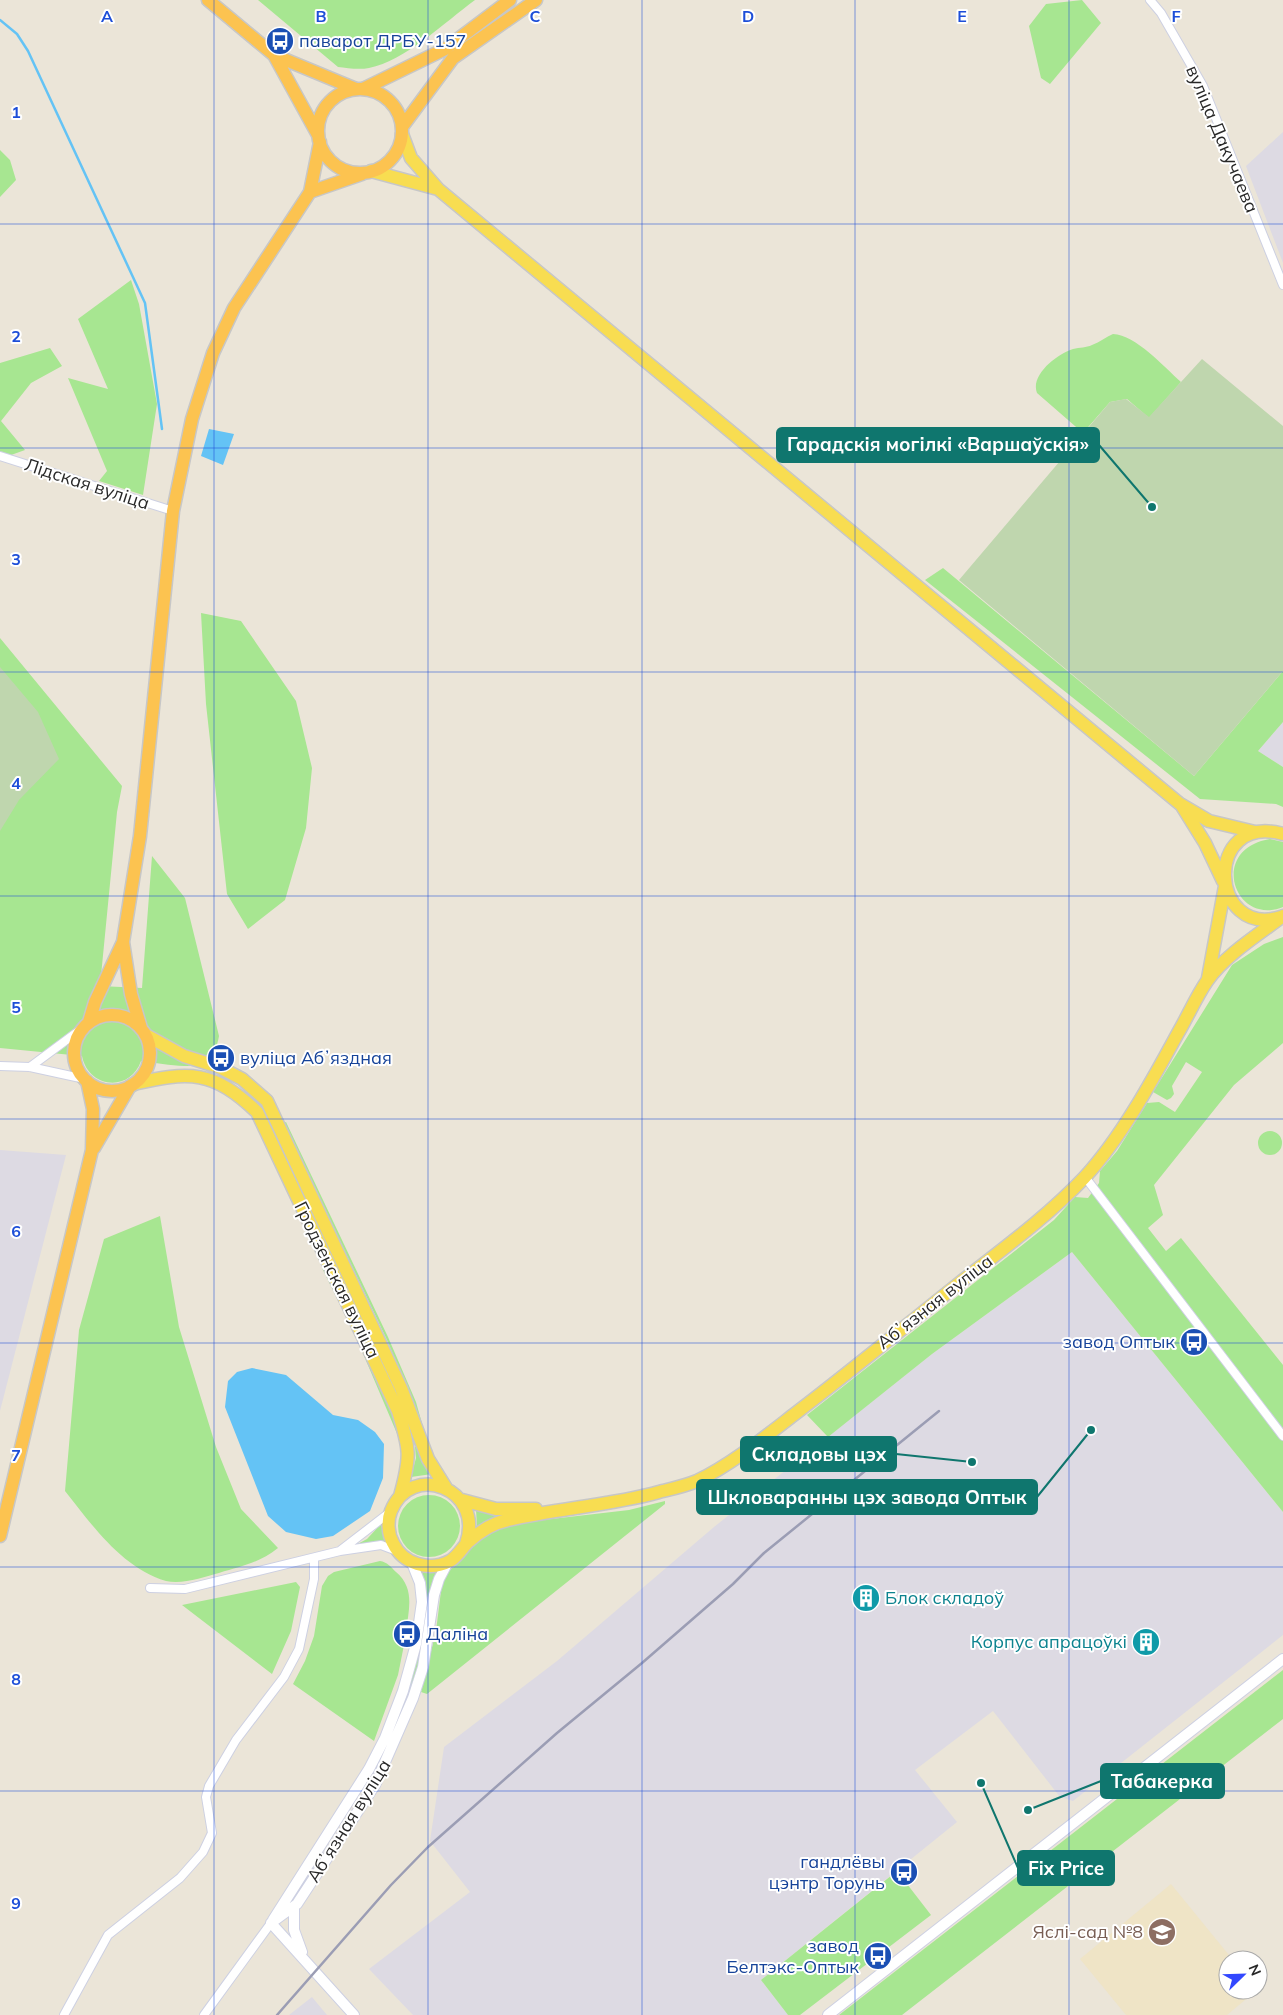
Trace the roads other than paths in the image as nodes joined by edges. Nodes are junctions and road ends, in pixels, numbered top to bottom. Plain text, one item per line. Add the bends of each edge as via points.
1 (208, 0) edge
2 (510, 0) edge
3 (536, 0) edge
4 (1150, 0) edge
5 (274, 55) junction
6 (360, 89) junction
7 (402, 131) junction
8 (319, 139) junction
9 (368, 172) junction
10 (438, 189) junction
11 (310, 192) junction
12 (1283, 285) edge
13 (0, 456) edge
14 (173, 511) junction
15 (1180, 804) junction
16 (1255, 832) junction
17 (1283, 834) edge
18 (1225, 886) junction
19 (1283, 916) edge
20 (123, 942) junction
21 (1208, 978) junction
22 (87, 1024) junction
23 (144, 1032) junction
24 (0, 1066) edge
25 (30, 1067) junction
26 (86, 1080) junction
27 (131, 1085) junction
28 (92, 1150) junction
29 (1085, 1177) junction
30 (1283, 1436) edge
31 (446, 1488) junction
32 (400, 1496) junction
33 (462, 1500) junction
34 (568, 1508) junction
35 (391, 1511) junction
36 (0, 1536) edge
37 (466, 1544) junction
38 (340, 1551) junction
39 (397, 1551) junction
40 (314, 1558) junction
41 (448, 1562) junction
42 (412, 1563) junction
43 (150, 1588) dead end
44 (1283, 1659) edge
45 (294, 1907) junction
46 (271, 1923) junction
47 (304, 1958) junction
48 (64, 2015) edge
49 (204, 2015) edge
50 (354, 2015) edge
51 (828, 2015) edge

1 - 5 highway
2 - 6 highway via 445,49
3 - 7 highway via 452,58
4 - 12 street, вуліца Дакучаева via 1161,13 1203,86
5 - 6 highway
5 - 8 highway
6 - 7 highway via 377,93 390,101 398,113
6 - 8 highway via 342,93 330,102 322,114
7 - 9 highway via 395,155 384,165
7 - 10 main road via 411,158
8 - 9 highway via 326,155 336,166 350,172
8 - 11 highway
9 - 10 main road
9 - 11 highway
10 - 15 main road
11 - 14 highway via 234,308 213,352 192,419
13 - 14 street, Лідская вуліца
14 - 20 highway via 140,836
15 - 16 main road via 1209,821
15 - 18 main road
16 - 17 main road
16 - 18 main road, Абʼязная вуліца via 1233,847 1226,859
18 - 19 main road via 1232,901 1244,912 1266,919
18 - 21 main road, Абʼязная вуліца
19 - 21 main road, Абʼязная вуліца
20 - 22 highway
20 - 23 highway via 131,994
21 - 29 main road, Абʼязная вуліца via 1129,1116
22 - 23 highway via 102,1016 116,1015 130,1019
22 - 25 street
22 - 26 highway via 76,1039 74,1053 77,1067
23 - 27 highway via 149,1062 140,1078
23 - 31 main road, Гродзенская вуліца via 184,1056 219,1067 242,1079 267,1101 401,1388 428,1459
24 - 25 street
25 - 26 street
26 - 27 highway via 108,1090
26 - 28 highway via 93,1109
27 - 28 highway
27 - 32 main road, Гродзенская вуліца via 177,1075 202,1078 221,1083 257,1112 394,1402 408,1446 409,1465
28 - 36 highway
29 - 30 street
29 - 34 main road, Абʼязная вуліца via 1043,1217 796,1413 716,1470 694,1482 623,1502
31 - 32 main road via 430,1484 414,1487
31 - 33 main road, Абʼязная вуліца
32 - 35 main road
33 - 34 main road, Абʼязная вуліца via 496,1509
33 - 37 main road via 470,1522
34 - 37 main road, Абʼязная вуліца via 505,1520 486,1528
35 - 38 street
35 - 39 main road via 390,1532
37 - 41 main road, Абʼязная вуліца
38 - 39 street via 381,1545
38 - 40 street
39 - 42 main road
40 - 43 street via 185,1589
40 - 48 street via 314,1579 299,1649 277,1688 236,1740 208,1786 206,1797 212,1833 203,1852 180,1878 108,1935
41 - 42 main road via 430,1566
41 - 45 street, Абʼязная вуліца via 434,1595 423,1667 395,1743 375,1785
42 - 46 street, Абʼязная вуліца via 420,1583 422,1602 417,1638 403,1692 369,1770
44 - 51 street
45 - 46 street, Абʼязная вуліца
45 - 47 street via 294,1930
46 - 47 street
46 - 49 street, Абʼязная вуліца
47 - 50 street

